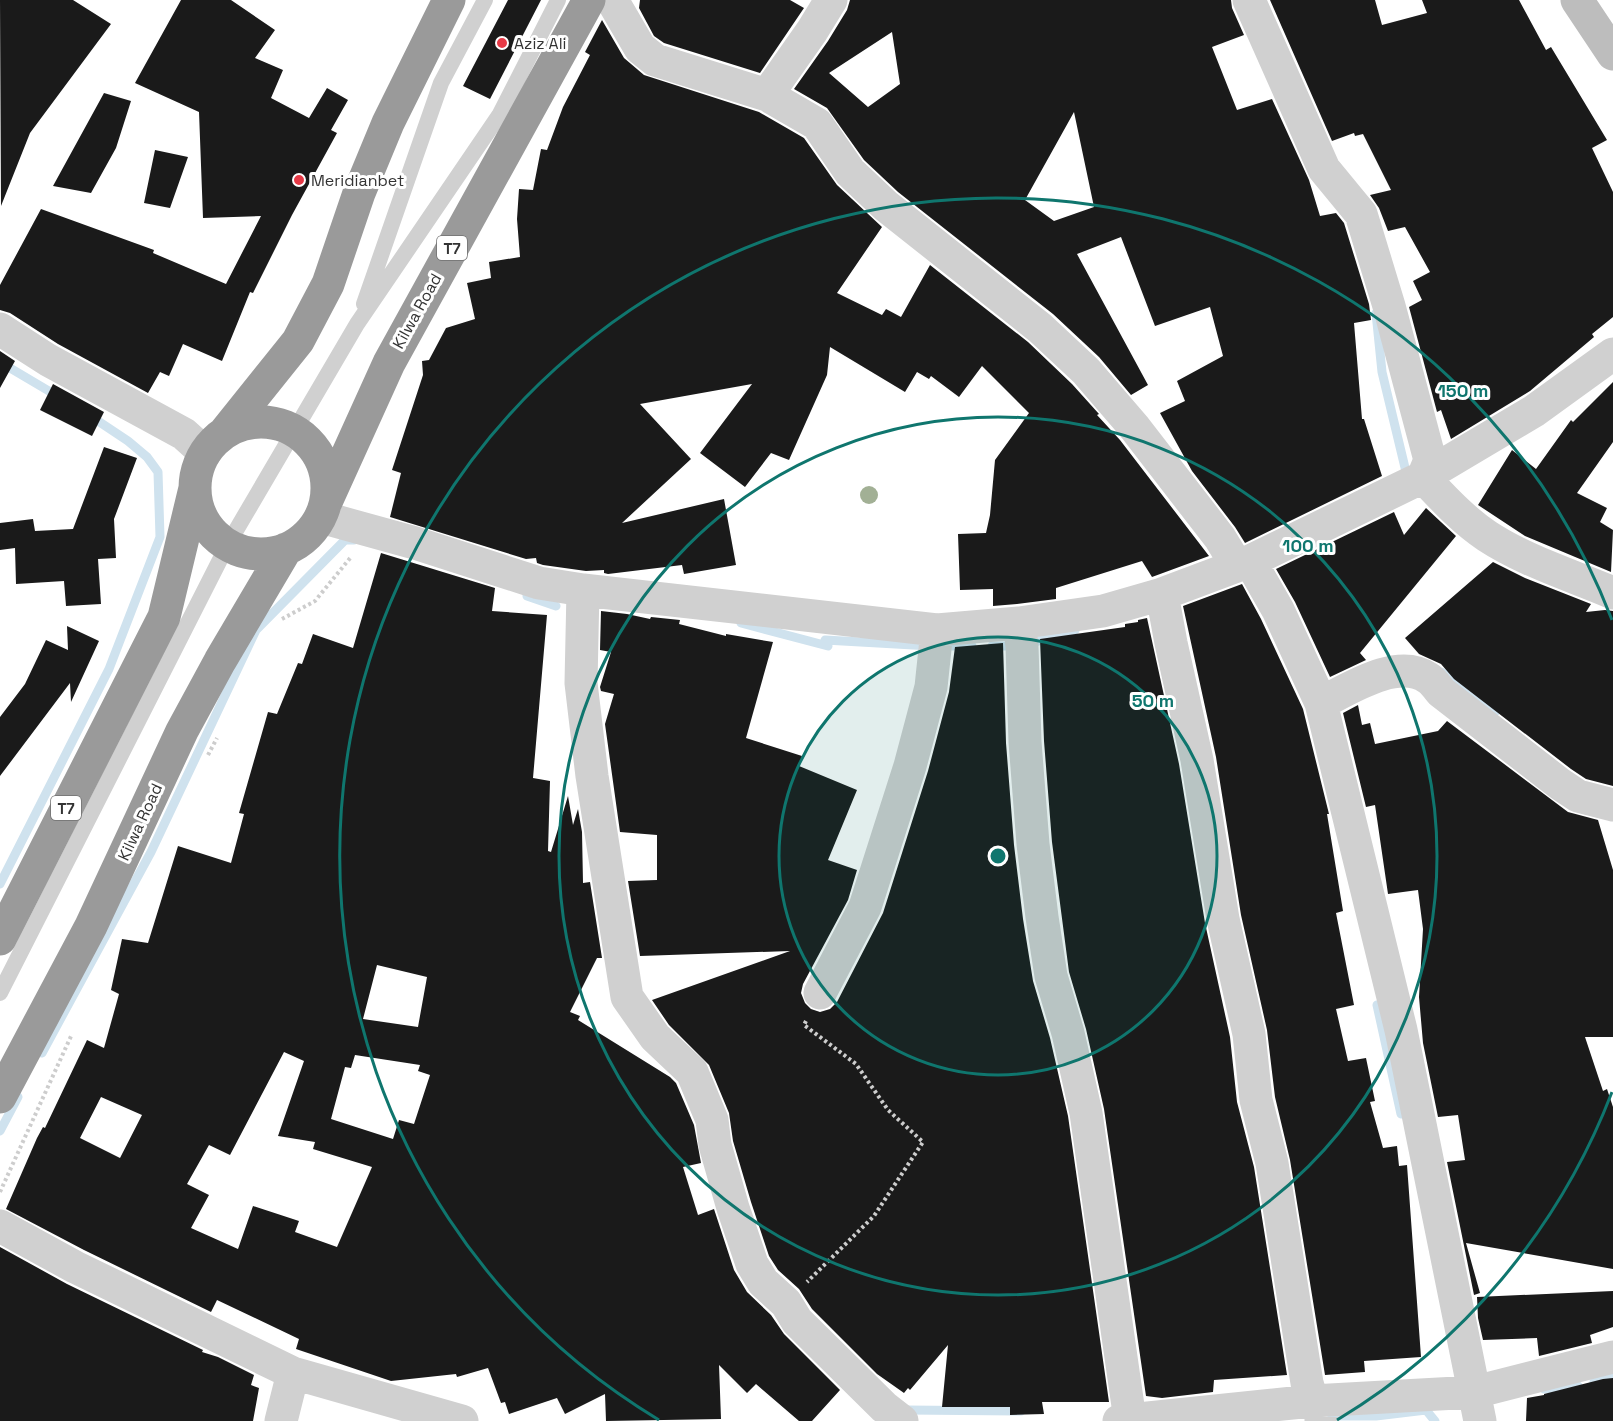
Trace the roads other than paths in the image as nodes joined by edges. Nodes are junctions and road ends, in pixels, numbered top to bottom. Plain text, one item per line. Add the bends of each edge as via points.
1 (449, 0) edge
2 (485, 0) edge
3 (558, 0) edge
4 (589, 0) edge
5 (612, 0) edge
6 (831, 0) edge
7 (1249, 0) edge
8 (1577, 0) edge
9 (1613, 54) edge
10 (767, 95) junction
11 (357, 324) junction
12 (0, 329) edge
13 (1613, 354) edge
14 (294, 431) junction
15 (215, 443) junction
16 (1422, 477) junction
17 (195, 488) junction
18 (324, 509) junction
19 (228, 544) junction
20 (286, 549) junction
21 (1244, 563) junction
22 (583, 590) junction
23 (1613, 592) edge
24 (1162, 594) junction
25 (1019, 623) junction
26 (937, 630) junction
27 (1321, 703) junction
28 (1613, 805) edge
29 (0, 939) edge
30 (0, 993) edge
31 (820, 993) road end
32 (0, 1097) edge
33 (0, 1226) edge
34 (1613, 1357) edge
35 (293, 1373) junction
36 (1478, 1407) edge
37 (1317, 1411) edge
38 (1130, 1420) edge
39 (281, 1421) edge
40 (462, 1421) edge
41 (902, 1421) edge
42 (1119, 1421) edge

1 - 15 highway, T7 via 358,193 328,284 298,340
2 - 11 lane via 441,82
3 - 11 lane via 500,114
4 - 18 highway, Kilwa Road / T7 via 389,363
5 - 10 street via 640,48 655,60
6 - 10 street
7 - 16 street via 1324,169 1361,214 1430,460
8 - 9 street
10 - 21 street via 817,124 850,172 886,206 1040,328 1086,371
11 - 14 lane
12 - 15 street via 48,360 184,434
13 - 16 street via 1534,411
14 - 15 highway via 268,422 246,423
14 - 18 highway via 308,441 321,459 328,480
14 - 19 lane
15 - 17 highway, T7 via 198,470
16 - 21 street
16 - 23 street via 1456,512 1487,536 1524,556
17 - 19 highway, T7 via 198,509 208,528
17 - 29 highway, T7 via 164,617
18 - 20 highway, T7 via 312,530
18 - 22 street via 359,528 539,583
19 - 20 highway, T7 via 265,554
19 - 30 lane
20 - 32 highway, Kilwa Road / T7 via 182,731 91,926
21 - 24 street
21 - 27 street via 1278,610
22 - 26 street
22 - 41 street via 581,683 627,997 655,1037 692,1072 712,1120 718,1156 752,1264 763,1282 797,1321
24 - 25 street via 1103,611
24 - 37 street via 1197,760 1223,919 1249,1034 1256,1100 1272,1162 1294,1305
25 - 26 street
25 - 38 street via 1025,742 1042,917 1051,976 1086,1113
26 - 31 street via 931,687 865,907
27 - 28 street via 1386,672 1414,672 1428,678 1560,784 1578,796
27 - 36 street via 1401,1030
33 - 35 street via 75,1267
34 - 36 street
35 - 39 street
35 - 40 street
36 - 37 street
37 - 38 street
38 - 42 street

